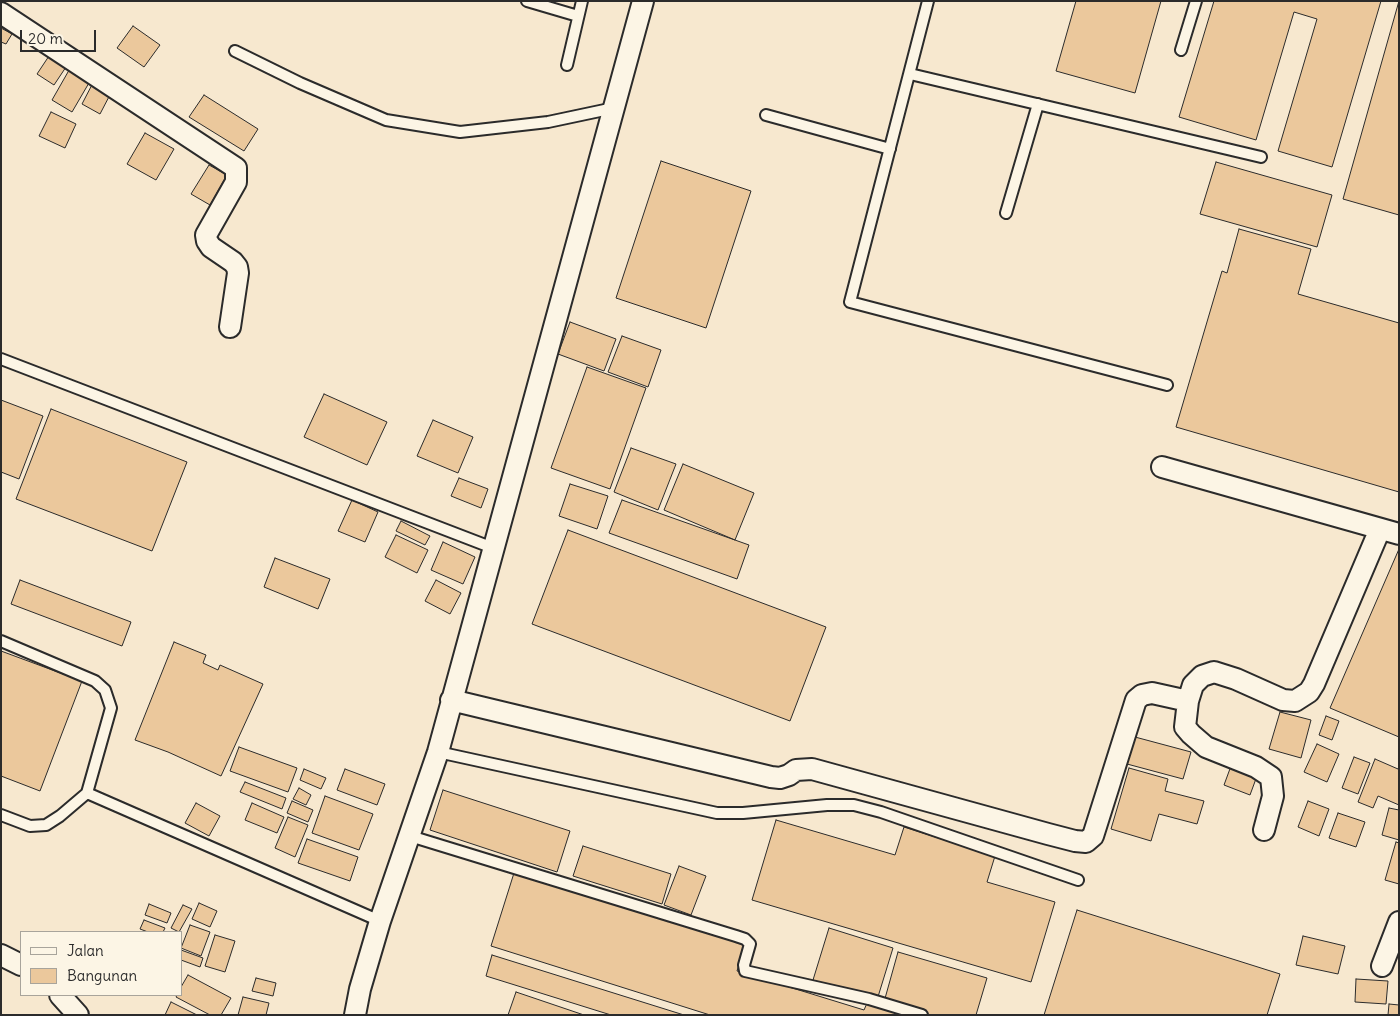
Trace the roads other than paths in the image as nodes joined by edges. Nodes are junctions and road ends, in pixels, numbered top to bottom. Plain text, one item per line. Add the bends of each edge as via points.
1 (527, 1) edge
2 (582, 1) edge
3 (643, 1) edge
4 (928, 1) edge
5 (1196, 1) edge
6 (1, 13) edge
7 (578, 16) junction
8 (1181, 50) dead end
9 (235, 51) dead end
10 (566, 65) dead end
11 (910, 74) junction
12 (1038, 104) junction
13 (614, 108) junction
14 (766, 115) dead end
15 (890, 149) junction
16 (1261, 158) dead end
17 (1006, 213) dead end
18 (230, 327) dead end
19 (1, 359) edge
20 (1167, 385) dead end
21 (1162, 467) dead end
22 (1390, 531) edge
23 (493, 548) junction
24 (1, 641) edge
25 (451, 700) junction
26 (1188, 701) junction
27 (438, 752) junction
28 (87, 793) junction
29 (1, 815) edge
30 (1264, 830) dead end
31 (410, 836) junction
32 (1078, 880) dead end
33 (380, 921) junction
34 (1399, 922) edge
35 (1, 955) edge
36 (20, 964) edge
37 (1382, 966) dead end
38 (61, 996) edge
39 (78, 1015) edge
40 (355, 1015) edge
41 (922, 1015) edge

1 - 7 lane
2 - 7 lane
3 - 13 street
4 - 11 lane
5 - 8 lane
6 - 18 street via 236,168 236,182 206,235 211,247 233,262 238,273
7 - 10 lane
9 - 13 lane via 386,120 460,132 548,122
11 - 12 lane
11 - 15 lane
12 - 16 lane
12 - 17 lane
13 - 23 street
14 - 15 lane
15 - 20 lane via 850,302
19 - 23 lane
21 - 22 street
22 - 26 street via 1309,692 1295,701 1283,700 1214,672 1202,676 1193,685
23 - 25 street
24 - 28 lane via 95,681 105,690 111,708
25 - 26 street via 771,778 812,769 1080,842 1086,842 1093,836 1136,700 1152,693
25 - 27 street
26 - 30 street via 1185,727 1190,734 1206,747 1256,767 1271,777 1273,796
27 - 31 street
27 - 32 lane via 717,812 854,805
28 - 29 lane via 46,825 30,826
28 - 33 lane
31 - 33 street
31 - 41 lane via 745,939 750,944 745,971 869,999
33 - 40 street
34 - 37 street
35 - 36 street
38 - 39 street

